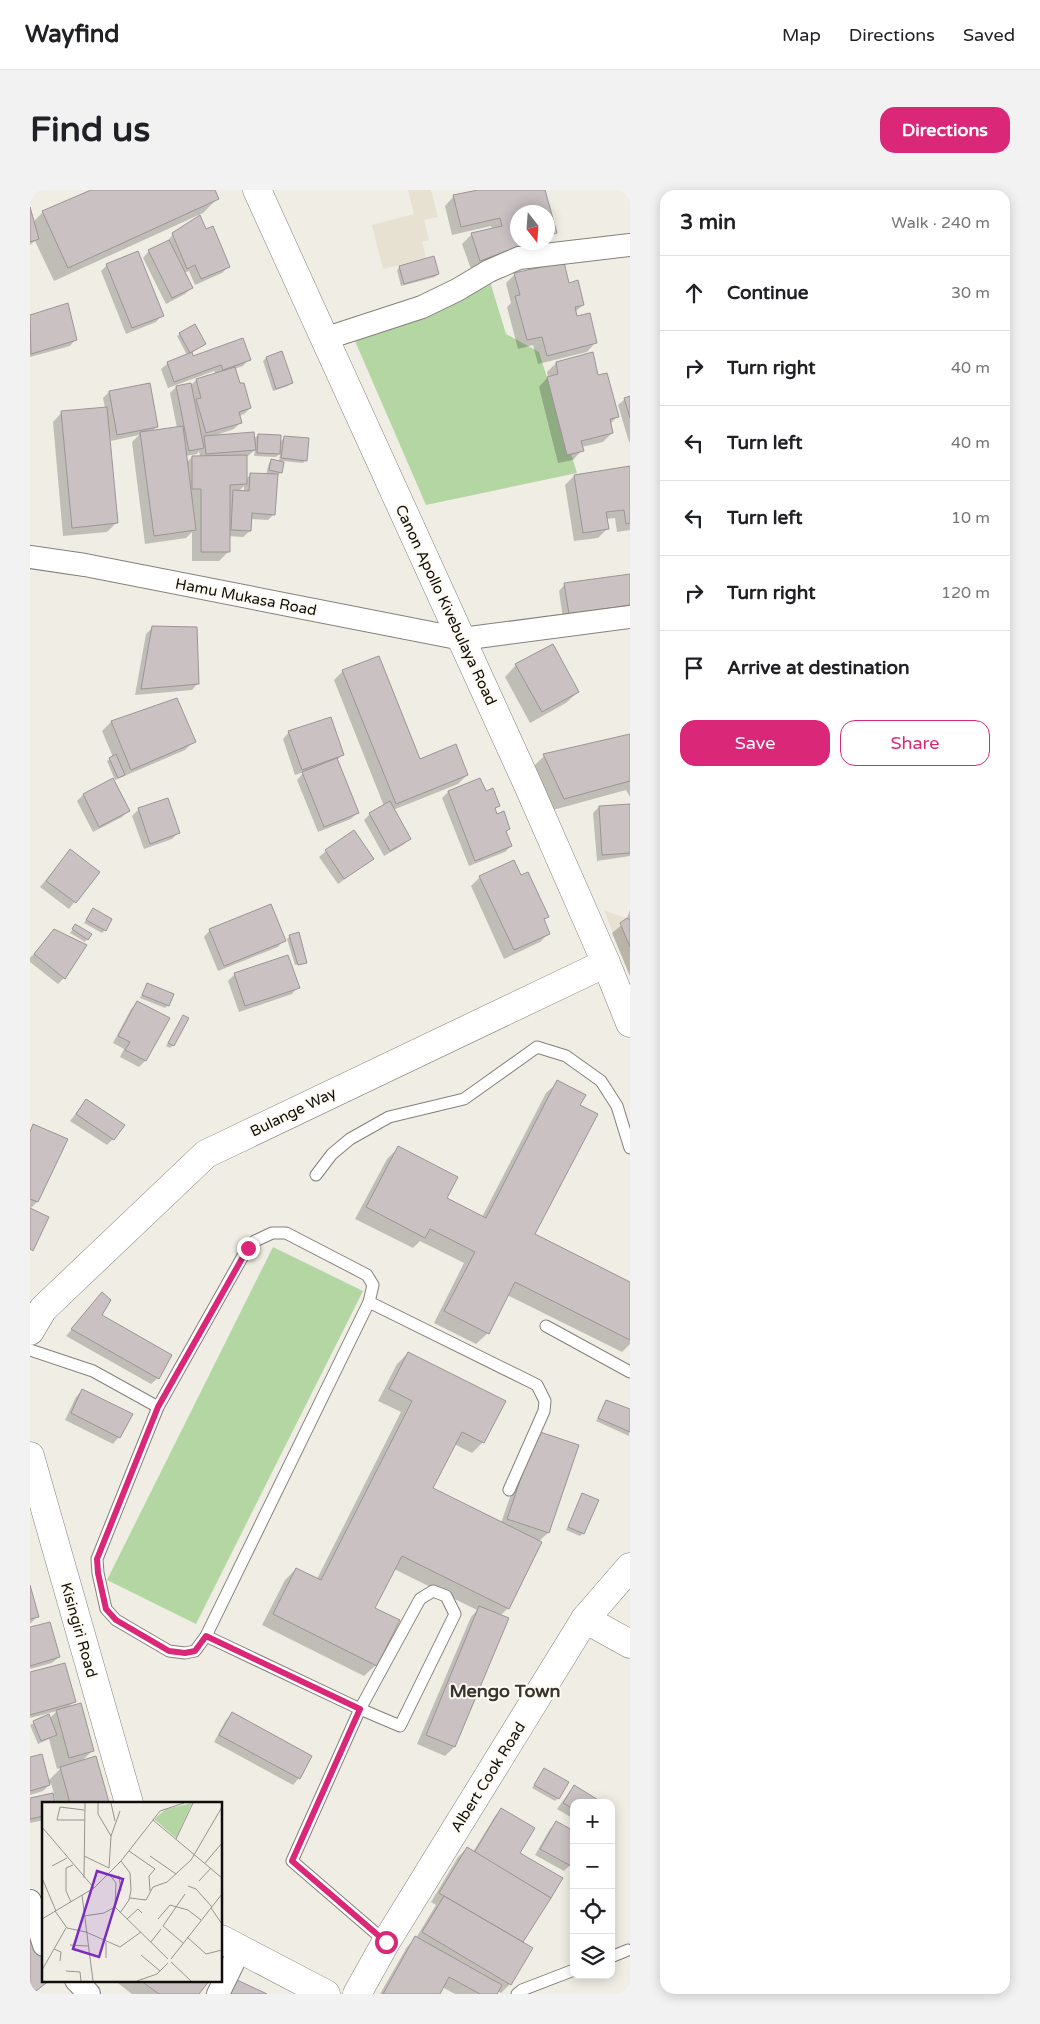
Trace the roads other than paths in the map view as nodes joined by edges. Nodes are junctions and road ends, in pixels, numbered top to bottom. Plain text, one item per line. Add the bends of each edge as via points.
1 (257, 190) edge
2 (630, 246) edge
3 (324, 339) junction
4 (30, 557) edge
5 (630, 617) edge
6 (462, 639) junction
7 (606, 963) junction
8 (630, 1023) edge
9 (630, 1148) edge
10 (316, 1175) dead end
11 (369, 1302) junction
12 (546, 1326) dead end
13 (30, 1331) edge
14 (30, 1350) edge
15 (630, 1372) edge
16 (158, 1407) junction
17 (30, 1456) edge
18 (509, 1490) dead end
19 (630, 1567) edge
20 (585, 1619) junction
21 (206, 1636) junction
22 (630, 1644) edge
23 (360, 1709) junction
24 (129, 1802) edge
25 (30, 1901) edge
26 (42, 1939) edge
27 (386, 1942) junction
28 (231, 1944) edge
29 (628, 1950) dead end
30 (615, 1955) edge
31 (570, 1972) edge
32 (222, 1979) edge
33 (78, 1982) edge
34 (89, 1994) edge
35 (326, 1994) edge
36 (357, 1994) edge
37 (517, 1994) edge

1 - 3 main road, Canon Apollo Kivebulaya Road
2 - 3 street via 519,258 422,307
3 - 6 main road, Canon Apollo Kivebulaya Road
4 - 6 street, Hamu Mukasa Road
5 - 6 street, Hamu Mukasa Road
6 - 7 main road, Canon Apollo Kivebulaya Road
7 - 8 main road, Canon Apollo Kivebulaya Road
7 - 13 main road, Bulange Way via 206,1154 43,1309
9 - 10 lane via 617,1106 601,1080 566,1056 537,1047 464,1100 389,1117 332,1154
11 - 16 lane via 373,1285 367,1275 286,1233 265,1235 248,1248
11 - 18 lane via 537,1386 544,1401 544,1411
11 - 21 lane
12 - 15 lane
14 - 16 lane via 93,1371
16 - 21 lane via 97,1559 98,1573 106,1609 121,1624 169,1651 195,1651
17 - 24 main road, Kisingiri Road
19 - 20 main road, Albert Cook Road
20 - 22 main road
20 - 27 main road, Albert Cook Road
21 - 23 lane
23 - 23 lane via 420,1599 433,1591 446,1596 456,1614 400,1726
23 - 27 lane via 292,1861
25 - 26 street
27 - 36 main road, Albert Cook Road
28 - 32 street
28 - 35 main road
29 - 30 lane
31 - 37 lane
33 - 34 street

